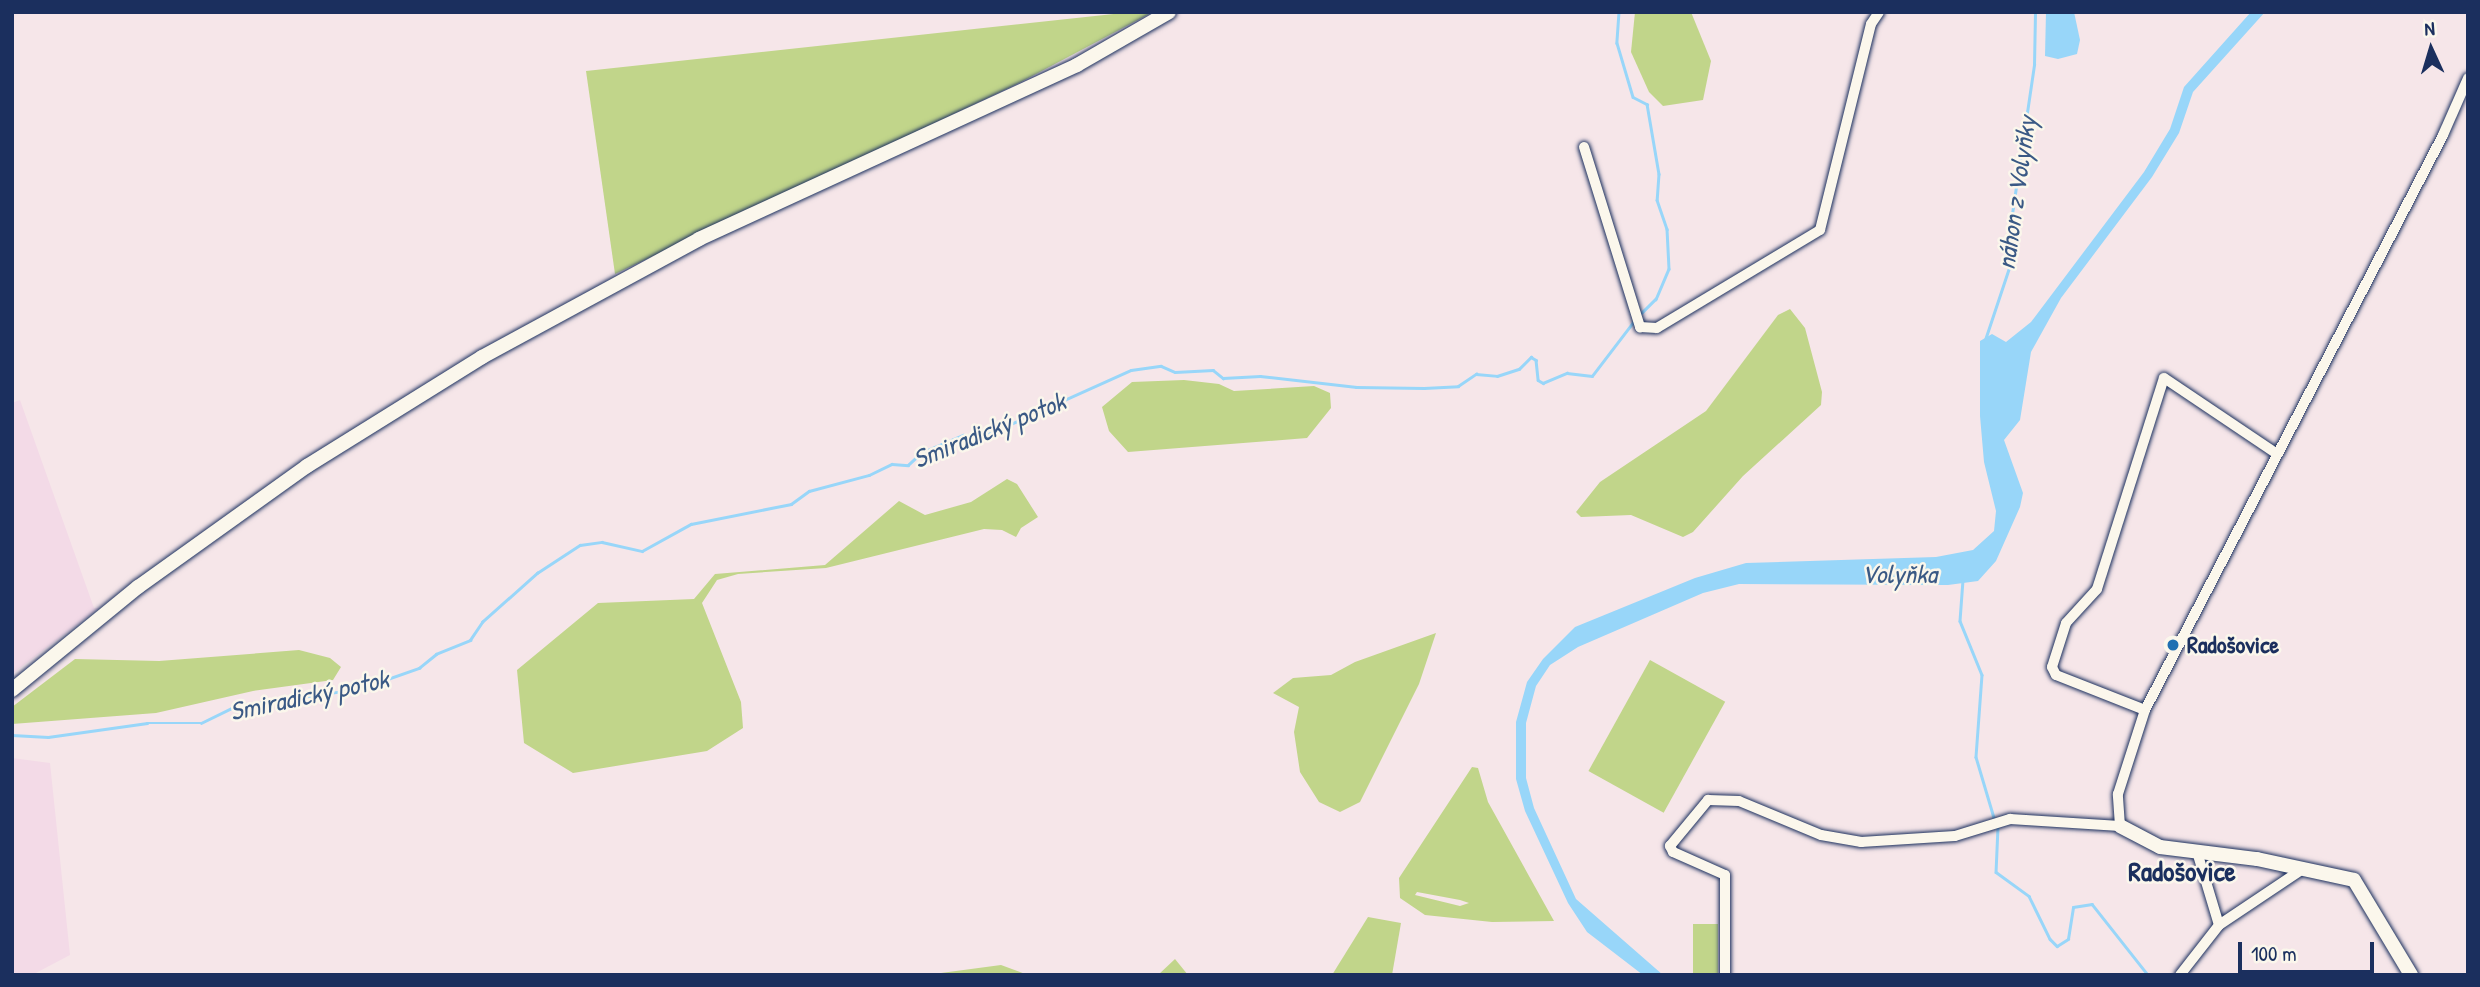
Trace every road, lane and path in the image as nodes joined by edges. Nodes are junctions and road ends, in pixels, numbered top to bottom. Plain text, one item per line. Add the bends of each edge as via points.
1 (1169, 12) edge
2 (1879, 12) edge
3 (2468, 78) edge
4 (1584, 148) dead end
5 (2277, 454) junction
6 (12, 690) edge
7 (2145, 710) junction
8 (2120, 826) junction
9 (2198, 855) junction
10 (2304, 867) junction
11 (2218, 925) junction
12 (1726, 975) edge
13 (2180, 975) edge
14 (2411, 975) edge

1 - 6 street via 1077,65 699,239 482,357 307,466 138,587
2 - 4 street via 1871,24 1820,230 1657,328 1640,327
3 - 5 street via 2443,135
5 - 7 street
5 - 7 street via 2164,378 2097,589 2066,623 2052,667 2056,675
7 - 8 street via 2118,794
8 - 9 street via 2160,847
8 - 12 street via 1997,823 1912,842 1861,842 1821,835 1739,801 1709,800 1670,846 1673,852 1724,875
9 - 10 street
9 - 11 street
10 - 11 street
10 - 14 street via 2354,880
11 - 13 street

